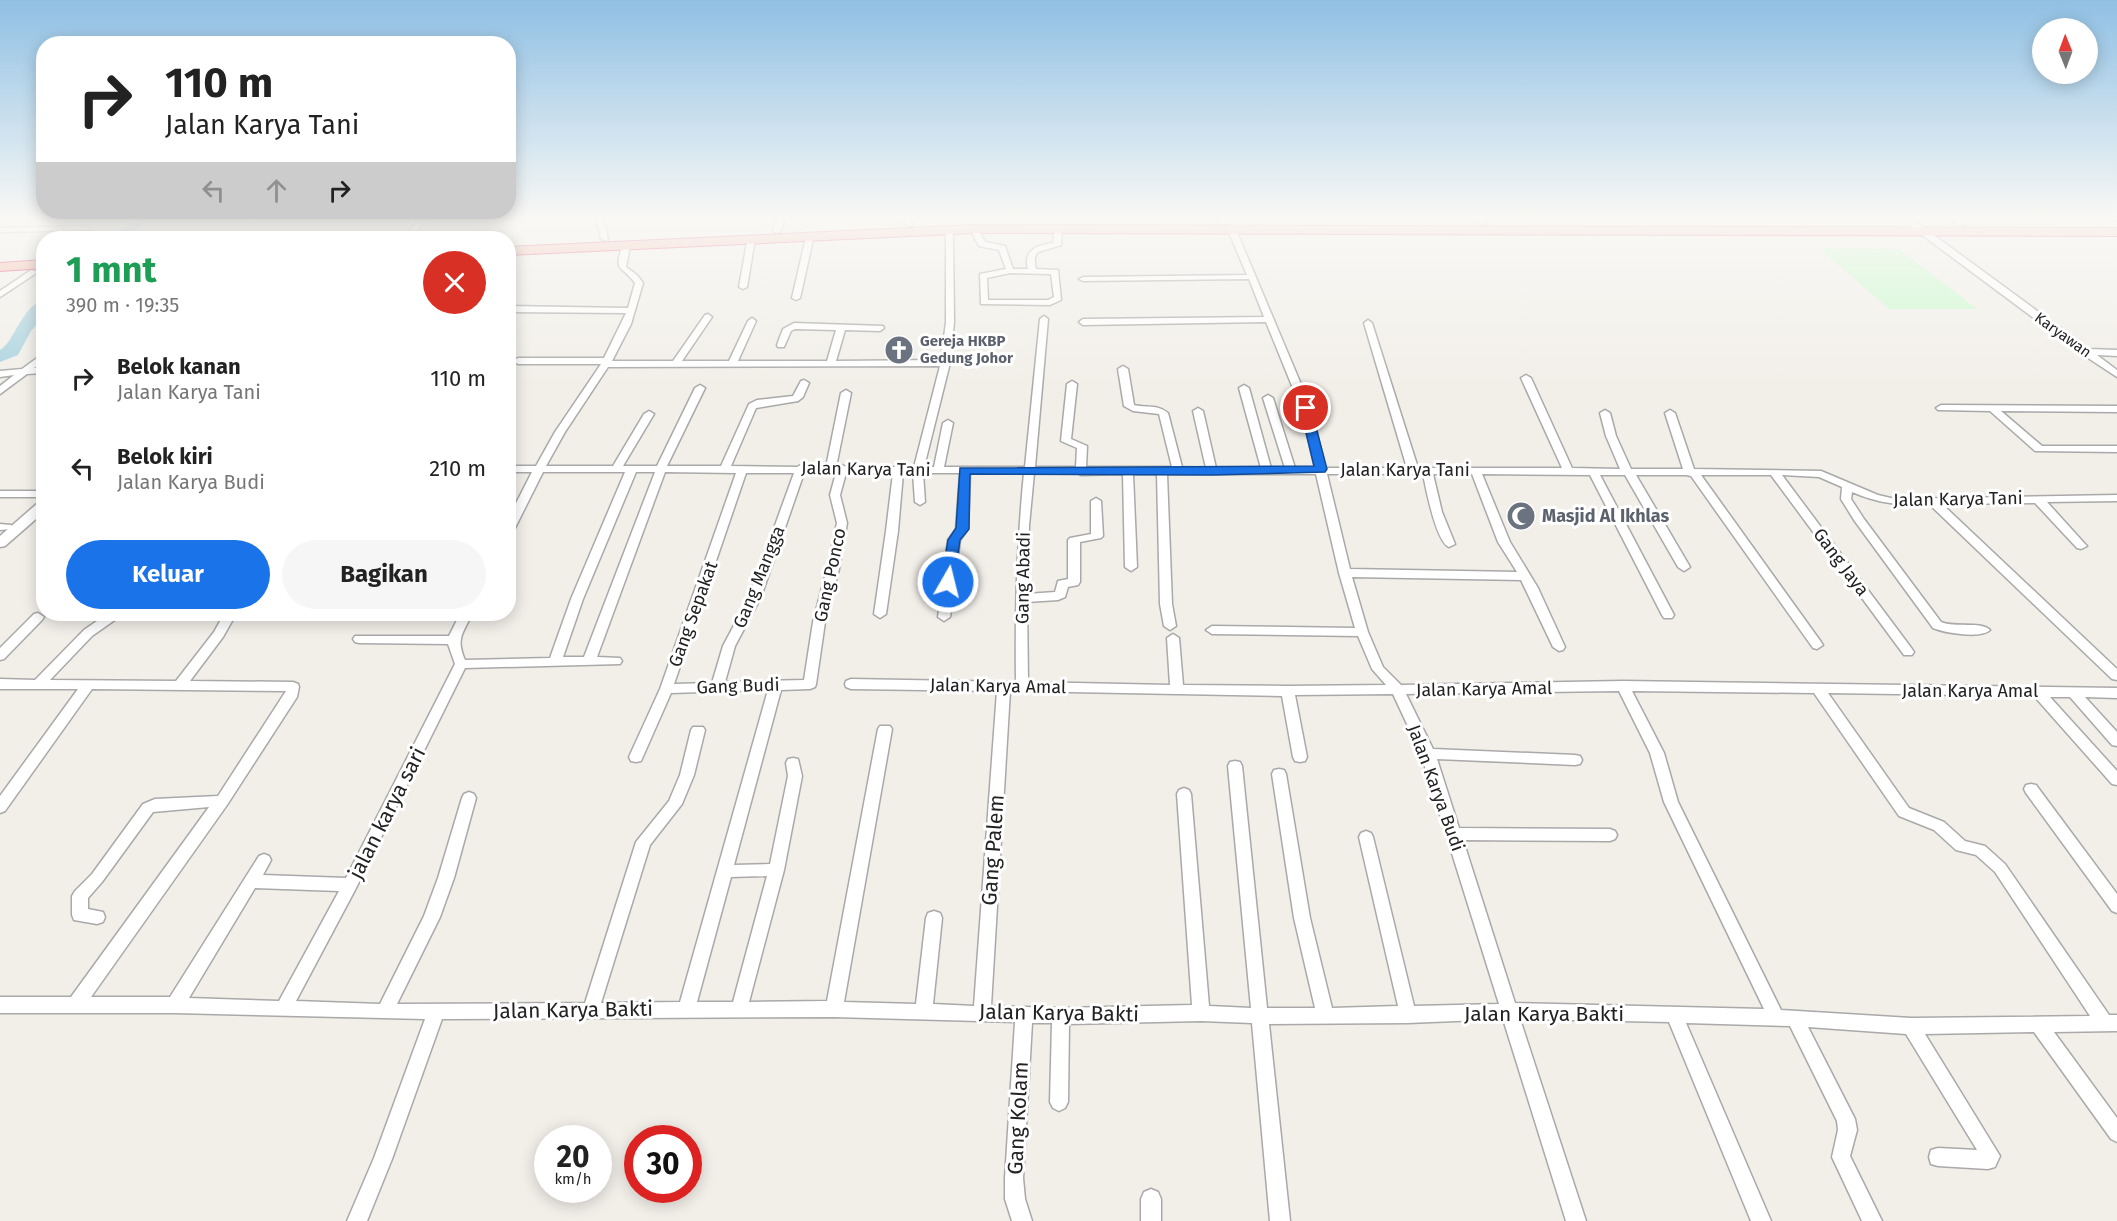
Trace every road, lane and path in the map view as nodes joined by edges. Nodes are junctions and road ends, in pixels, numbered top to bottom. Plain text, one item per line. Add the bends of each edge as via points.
1 (34, 273) edge
2 (629, 273) edge
3 (745, 273) edge
4 (802, 273) edge
5 (949, 273) edge
6 (999, 273) edge
7 (1056, 273) edge
8 (1250, 273) edge
9 (1979, 273) edge
10 (1253, 278) junction
11 (1083, 279) dead end
12 (743, 287) dead end
13 (0, 295) edge
14 (796, 298) dead end
15 (516, 309) edge
16 (631, 311) junction
17 (708, 316) dead end
18 (1044, 319) dead end
19 (1269, 319) junction
20 (752, 321) dead end
21 (1083, 322) dead end
22 (1368, 323) dead end
23 (842, 328) junction
24 (880, 328) dead end
25 (781, 345) dead end
26 (2085, 352) junction
27 (2106, 353) junction
28 (2117, 353) edge
29 (518, 361) dead end
30 (2117, 361) edge
31 (607, 362) junction
32 (36, 363) edge
33 (732, 363) junction
34 (945, 363) junction
35 (675, 364) junction
36 (830, 364) junction
37 (1123, 369) dead end
38 (36, 370) edge
39 (26, 371) junction
40 (0, 374) edge
41 (2117, 374) edge
42 (1526, 378) dead end
43 (804, 383) dead end
44 (1072, 384) dead end
45 (700, 388) dead end
46 (1244, 388) dead end
47 (0, 391) edge
48 (846, 393) dead end
49 (1268, 398) dead end
50 (1941, 408) dead end
51 (1992, 408) junction
52 (2117, 409) edge
53 (1198, 411) dead end
54 (1605, 413) dead end
55 (1670, 413) dead end
56 (649, 414) dead end
57 (948, 423) dead end
58 (2117, 449) edge
59 (801, 468) junction
60 (836, 468) junction
61 (516, 469) edge
62 (616, 469) junction
63 (632, 469) junction
64 (661, 469) junction
65 (725, 469) junction
66 (742, 469) junction
67 (1321, 469) junction
68 (538, 470) junction
69 (898, 470) junction
70 (918, 470) junction
71 (938, 470) junction
72 (965, 470) junction
73 (1128, 470) junction
74 (1178, 470) junction
75 (1267, 470) junction
76 (1292, 470) junction
77 (1413, 470) junction
78 (1427, 470) junction
79 (1475, 470) junction
80 (1029, 471) junction
81 (1162, 471) junction
82 (1212, 471) junction
83 (1568, 471) junction
84 (1593, 471) junction
85 (1081, 472) junction
86 (1628, 472) junction
87 (1692, 472) junction
88 (1774, 472) junction
89 (1847, 486) junction
90 (0, 494) edge
91 (36, 495) edge
92 (2037, 498) junction
93 (2117, 498) edge
94 (36, 501) edge
95 (1095, 501) dead end
96 (1932, 501) junction
97 (920, 502) dead end
98 (36, 512) edge
99 (516, 514) edge
100 (2, 529) edge
101 (0, 543) edge
102 (1449, 544) dead end
103 (2081, 546) dead end
104 (1131, 567) dead end
105 (1684, 567) dead end
106 (1345, 573) junction
107 (1525, 576) junction
108 (1021, 598) junction
109 (880, 614) dead end
110 (1668, 615) dead end
111 (944, 617) dead end
112 (36, 619) edge
113 (105, 621) edge
114 (226, 621) edge
115 (462, 621) edge
116 (1212, 630) dead end
117 (1984, 630) dead end
118 (1362, 632) junction
119 (359, 639) dead end
120 (453, 640) junction
121 (1817, 645) dead end
122 (1559, 647) dead end
123 (1908, 652) dead end
124 (0, 656) edge
125 (555, 661) junction
126 (589, 661) junction
127 (616, 661) dead end
128 (461, 664) junction
129 (2117, 676) edge
130 (0, 684) edge
131 (39, 684) junction
132 (810, 684) joint
133 (851, 684) dead end
134 (88, 685) junction
135 (180, 685) junction
136 (776, 685) junction
137 (717, 686) junction
138 (1004, 686) junction
139 (1022, 686) junction
140 (1623, 686) junction
141 (666, 689) junction
142 (1177, 690) junction
143 (1398, 690) junction
144 (1819, 690) junction
145 (1288, 691) junction
146 (2072, 691) junction
147 (2038, 692) junction
148 (2117, 693) edge
149 (698, 729) dead end
150 (885, 729) dead end
151 (2117, 741) edge
152 (1428, 754) junction
153 (636, 757) dead end
154 (1300, 757) dead end
155 (1575, 760) dead end
156 (794, 763) dead end
157 (1235, 766) dead end
158 (1279, 774) dead end
159 (2117, 780) edge
160 (2031, 789) dead end
161 (1184, 794) dead end
162 (470, 798) dead end
163 (222, 801) junction
164 (0, 807) edge
165 (1454, 834) junction
166 (1610, 835) dead end
167 (1366, 837) dead end
168 (264, 860) dead end
169 (776, 870) junction
170 (725, 871) junction
171 (250, 881) junction
172 (350, 885) junction
173 (2117, 906) edge
174 (97, 917) dead end
175 (934, 918) dead end
176 (0, 1005) edge
177 (180, 1005) junction
178 (75, 1006) junction
179 (687, 1008) junction
180 (283, 1009) junction
181 (591, 1009) junction
182 (739, 1009) junction
183 (834, 1009) junction
184 (924, 1010) junction
185 (1509, 1011) junction
186 (385, 1012) junction
187 (436, 1012) junction
188 (982, 1012) junction
189 (1201, 1013) junction
190 (1024, 1015) junction
191 (1408, 1015) junction
192 (1061, 1016) junction
193 (1259, 1016) junction
194 (1325, 1016) junction
195 (1674, 1016) junction
196 (1776, 1017) junction
197 (1795, 1019) junction
198 (2038, 1023) junction
199 (2111, 1023) edge
200 (1911, 1026) junction
201 (1059, 1102) dead end
202 (2117, 1133) edge
203 (1938, 1157) dead end
204 (1151, 1199) dead end
205 (357, 1221) edge
206 (1022, 1221) edge
207 (1151, 1221) edge
208 (1280, 1221) edge
209 (1576, 1221) edge
210 (1761, 1221) edge
211 (1872, 1221) edge

1 - 13 street
2 - 16 street via 639,283
3 - 12 street
4 - 14 street
5 - 34 street
6 - 7 street via 983,276 984,303 1055,301
8 - 10 street, Jalan Karya Budi
9 - 26 street, Karyawan
10 - 11 street
10 - 19 street, Jalan Karya Budi
15 - 16 street
16 - 31 street
17 - 35 street
18 - 80 street, Gang Abadi
19 - 21 street
19 - 67 street, Jalan Karya Budi via 1306,408
20 - 33 street
22 - 77 street
23 - 24 street
23 - 25 street via 790,327
23 - 36 street
26 - 27 street
26 - 41 street, Karyawan
27 - 28 street
27 - 30 street
29 - 31 street
31 - 35 street
31 - 68 street
32 - 39 street
33 - 35 street
33 - 36 street
34 - 36 street
34 - 70 street
37 - 74 street via 1129,406 1163,413
38 - 39 street
39 - 40 street
39 - 47 street
42 - 83 street
43 - 65 street via 798,398 752,406
44 - 85 street via 1066,441 1082,446
45 - 64 street
46 - 75 street
48 - 60 street, Gang Ponco
49 - 76 street
50 - 51 street
51 - 52 street
51 - 58 street via 2039,449
53 - 82 street
54 - 86 street
55 - 87 street
56 - 62 street
57 - 71 street
59 - 60 street, Jalan Karya Tani
59 - 66 street, Jalan Karya Tani
59 - 137 street, Gang Mangga via 755,597 729,646
60 - 69 street, Jalan Karya Tani
60 - 132 street, Gang Ponco via 835,495 842,523 819,622
61 - 68 street, Jalan Karya Tani
62 - 63 street, Jalan Karya Tani
62 - 68 street, Jalan Karya Tani
63 - 64 street, Jalan Karya Tani
63 - 125 street via 576,599
64 - 65 street, Jalan Karya Tani
64 - 126 street
65 - 66 street, Jalan Karya Tani
66 - 141 street, Gang Sepakat
67 - 76 street, Jalan Karya Tani
67 - 77 street, Jalan Karya Tani
67 - 106 street, Jalan Karya Budi
68 - 99 street
69 - 70 street, Jalan Karya Tani
69 - 109 street
70 - 71 street, Jalan Karya Tani
70 - 97 street
71 - 72 street, Jalan Karya Tani
72 - 80 street, Jalan Karya Tani
72 - 111 street via 962,529 952,546
73 - 81 street, Jalan Karya Tani
73 - 85 street, Jalan Karya Tani
73 - 104 street
74 - 81 street, Jalan Karya Tani
74 - 82 street, Jalan Karya Tani
75 - 76 street, Jalan Karya Tani
75 - 82 street, Jalan Karya Tani
77 - 78 street, Jalan Karya Tani
78 - 79 street, Jalan Karya Tani
78 - 102 street
79 - 83 street, Jalan Karya Tani
79 - 107 street via 1504,542
80 - 85 street, Jalan Karya Tani
80 - 108 street, Gang Abadi
81 - 142 street via 1166,604
83 - 84 street, Jalan Karya Tani
84 - 86 street, Jalan Karya Tani
84 - 110 street
86 - 87 street, Jalan Karya Tani
86 - 105 street
87 - 88 street, Jalan Karya Tani
87 - 121 street
88 - 89 street, Jalan Karya Tani via 1821,474
88 - 123 street, Gang Jaya
89 - 96 street, Jalan Karya Tani via 1885,500
89 - 117 street via 1846,499 1859,520 1937,625
90 - 91 street
92 - 93 street, Jalan Karya Tani
92 - 96 street, Jalan Karya Tani
92 - 103 street
94 - 100 street
95 - 108 street via 1097,536 1074,540 1074,582 1062,584 1058,596
96 - 129 street
98 - 101 street
106 - 107 street
106 - 118 street, Jalan Karya Budi
107 - 122 street
108 - 139 street, Gang Abadi
112 - 124 street
113 - 131 street via 88,633
114 - 135 street
115 - 120 street
116 - 118 street
118 - 143 street, Jalan Karya Budi via 1378,669
119 - 120 street
120 - 128 street via 452,647
125 - 126 street
125 - 128 street
126 - 127 street
128 - 172 street, jalan karya sari
130 - 131 street
131 - 134 street
132 - 136 street, Gang Budi
133 - 138 street, Jalan Karya Amal
134 - 135 street
134 - 164 street
135 - 163 street via 293,687
136 - 137 street, Gang Budi
136 - 170 street
137 - 141 street, Gang Budi
138 - 139 street, Jalan Karya Amal
138 - 188 street, Gang Palem
139 - 142 street, Jalan Karya Amal
140 - 143 street, Jalan Karya Amal
140 - 144 street, Jalan Karya Amal
140 - 196 street via 1657,753 1671,801
141 - 153 street, Gang Sepakat
142 - 145 street, Jalan Karya Amal
143 - 145 street, Jalan Karya Amal
143 - 152 street, Jalan Karya Budi
144 - 147 street, Jalan Karya Amal
144 - 199 street via 1904,812 1939,826 1961,846 1980,850 2000,868
145 - 154 street
146 - 147 street, Jalan Karya Amal
146 - 148 street, Jalan Karya Amal
146 - 151 street
147 - 159 street
149 - 181 street via 675,804 643,842
150 - 183 street
152 - 155 street
152 - 165 street, Jalan Karya Budi
156 - 169 street via 795,776
157 - 193 street
158 - 194 street via 1302,918
160 - 173 street
161 - 189 street
162 - 186 street via 432,917
163 - 174 street via 148,808 80,896 80,915
163 - 178 street
165 - 166 street
165 - 185 street, Jalan Karya Budi
167 - 191 street
168 - 171 street
169 - 170 street
169 - 182 street
170 - 179 street
171 - 172 street
171 - 177 street
172 - 180 street, jalan karya sari
175 - 184 street
176 - 178 street, Jalan Karya Bakti
177 - 178 street, Jalan Karya Bakti
177 - 180 street, Jalan Karya Bakti
179 - 181 street, Jalan Karya Bakti
179 - 182 street, Jalan Karya Bakti
180 - 186 street, Jalan Karya Bakti
181 - 187 street, Jalan Karya Bakti
182 - 183 street, Jalan Karya Bakti
183 - 184 street, Jalan Karya Bakti
184 - 188 street, Jalan Karya Bakti
185 - 191 street, Jalan Karya Bakti
185 - 195 street, Jalan Karya Bakti
185 - 209 street, Jalan Karya Budi
186 - 187 street, Jalan Karya Bakti
187 - 205 street
188 - 190 street, Jalan Karya Bakti
189 - 192 street, Jalan Karya Bakti
189 - 193 street, Jalan Karya Bakti
190 - 192 street, Jalan Karya Bakti
190 - 206 street, Gang Kolam via 1014,1178
191 - 194 street, Jalan Karya Bakti
192 - 201 street
193 - 194 street, Jalan Karya Bakti
193 - 208 street
195 - 196 street, Jalan Karya Bakti
195 - 210 street
196 - 197 street, Jalan Karya Bakti
197 - 200 street, Jalan Karya Bakti
197 - 211 street via 1846,1119 1849,1130 1841,1157
198 - 199 street, Jalan Karya Bakti
198 - 200 street, Jalan Karya Bakti
198 - 202 street
200 - 203 street via 1991,1156 1988,1160
204 - 207 street

